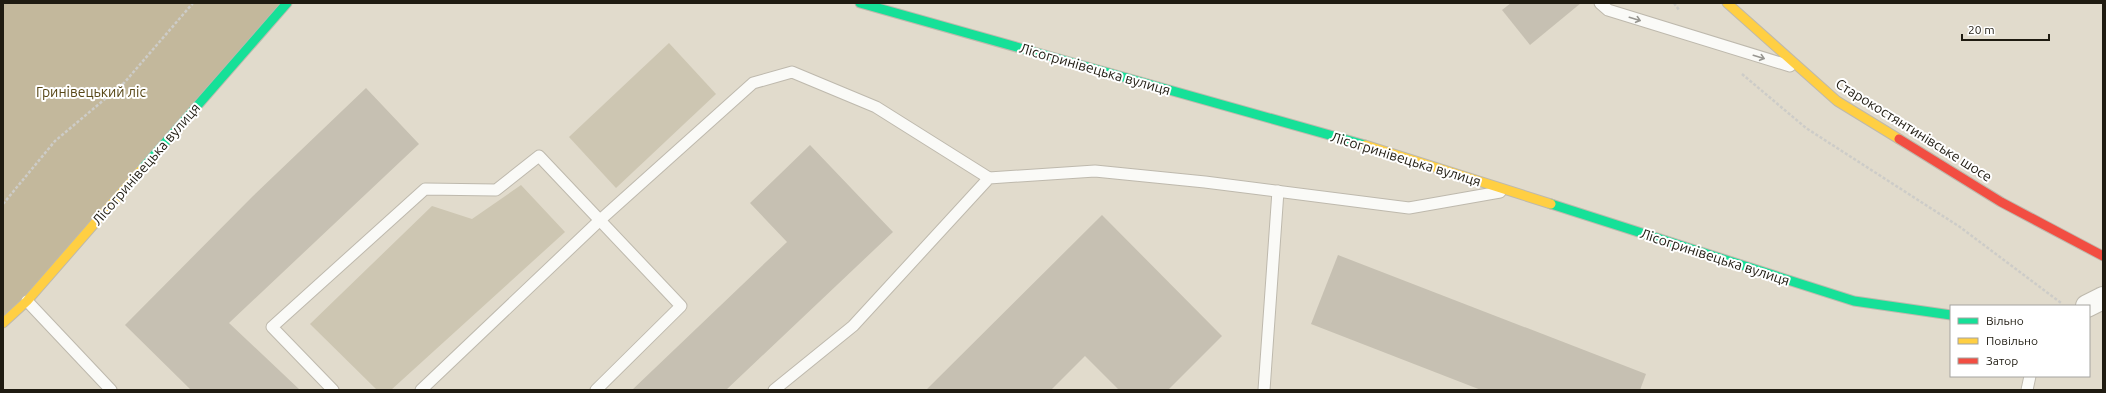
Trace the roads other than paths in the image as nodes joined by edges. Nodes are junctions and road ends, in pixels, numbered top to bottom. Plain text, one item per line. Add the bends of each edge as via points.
1 (287, 3) edge
2 (860, 3) edge
3 (1600, 3) edge
4 (1727, 3) edge
5 (1802, 70) junction
6 (989, 178) junction
7 (1278, 191) junction
8 (1508, 191) junction
9 (599, 221) junction
10 (2103, 256) edge
11 (2103, 298) edge
12 (26, 301) junction
13 (2089, 305) edge
14 (1950, 314) edge
15 (3, 324) edge
16 (2030, 377) edge
17 (111, 390) edge
18 (333, 390) edge
19 (421, 390) edge
20 (596, 390) edge
21 (774, 390) edge
22 (1264, 390) edge
23 (2027, 390) edge

1 - 12 street, Лісогринівецька вулиця
2 - 8 street, Лісогринівецька вулиця via 1358,143
3 -> 5 lane via 1608,10
4 - 5 street, Старокостянтинівське шосе
5 - 10 street, Старокостянтинівське шосе via 1844,105 2001,202
6 - 7 lane via 1095,170
6 - 9 lane via 876,107 792,72 753,83
6 - 21 lane via 853,326
7 - 8 lane via 1408,208
7 - 22 lane
8 - 14 street, Лісогринівецька вулиця via 1854,301
9 - 18 lane via 539,156 496,190 425,190 272,327
9 - 19 lane
9 - 20 lane via 681,306
11 - 13 street
12 - 15 street, Лісогринівецька вулиця
12 - 17 lane
16 - 23 lane

